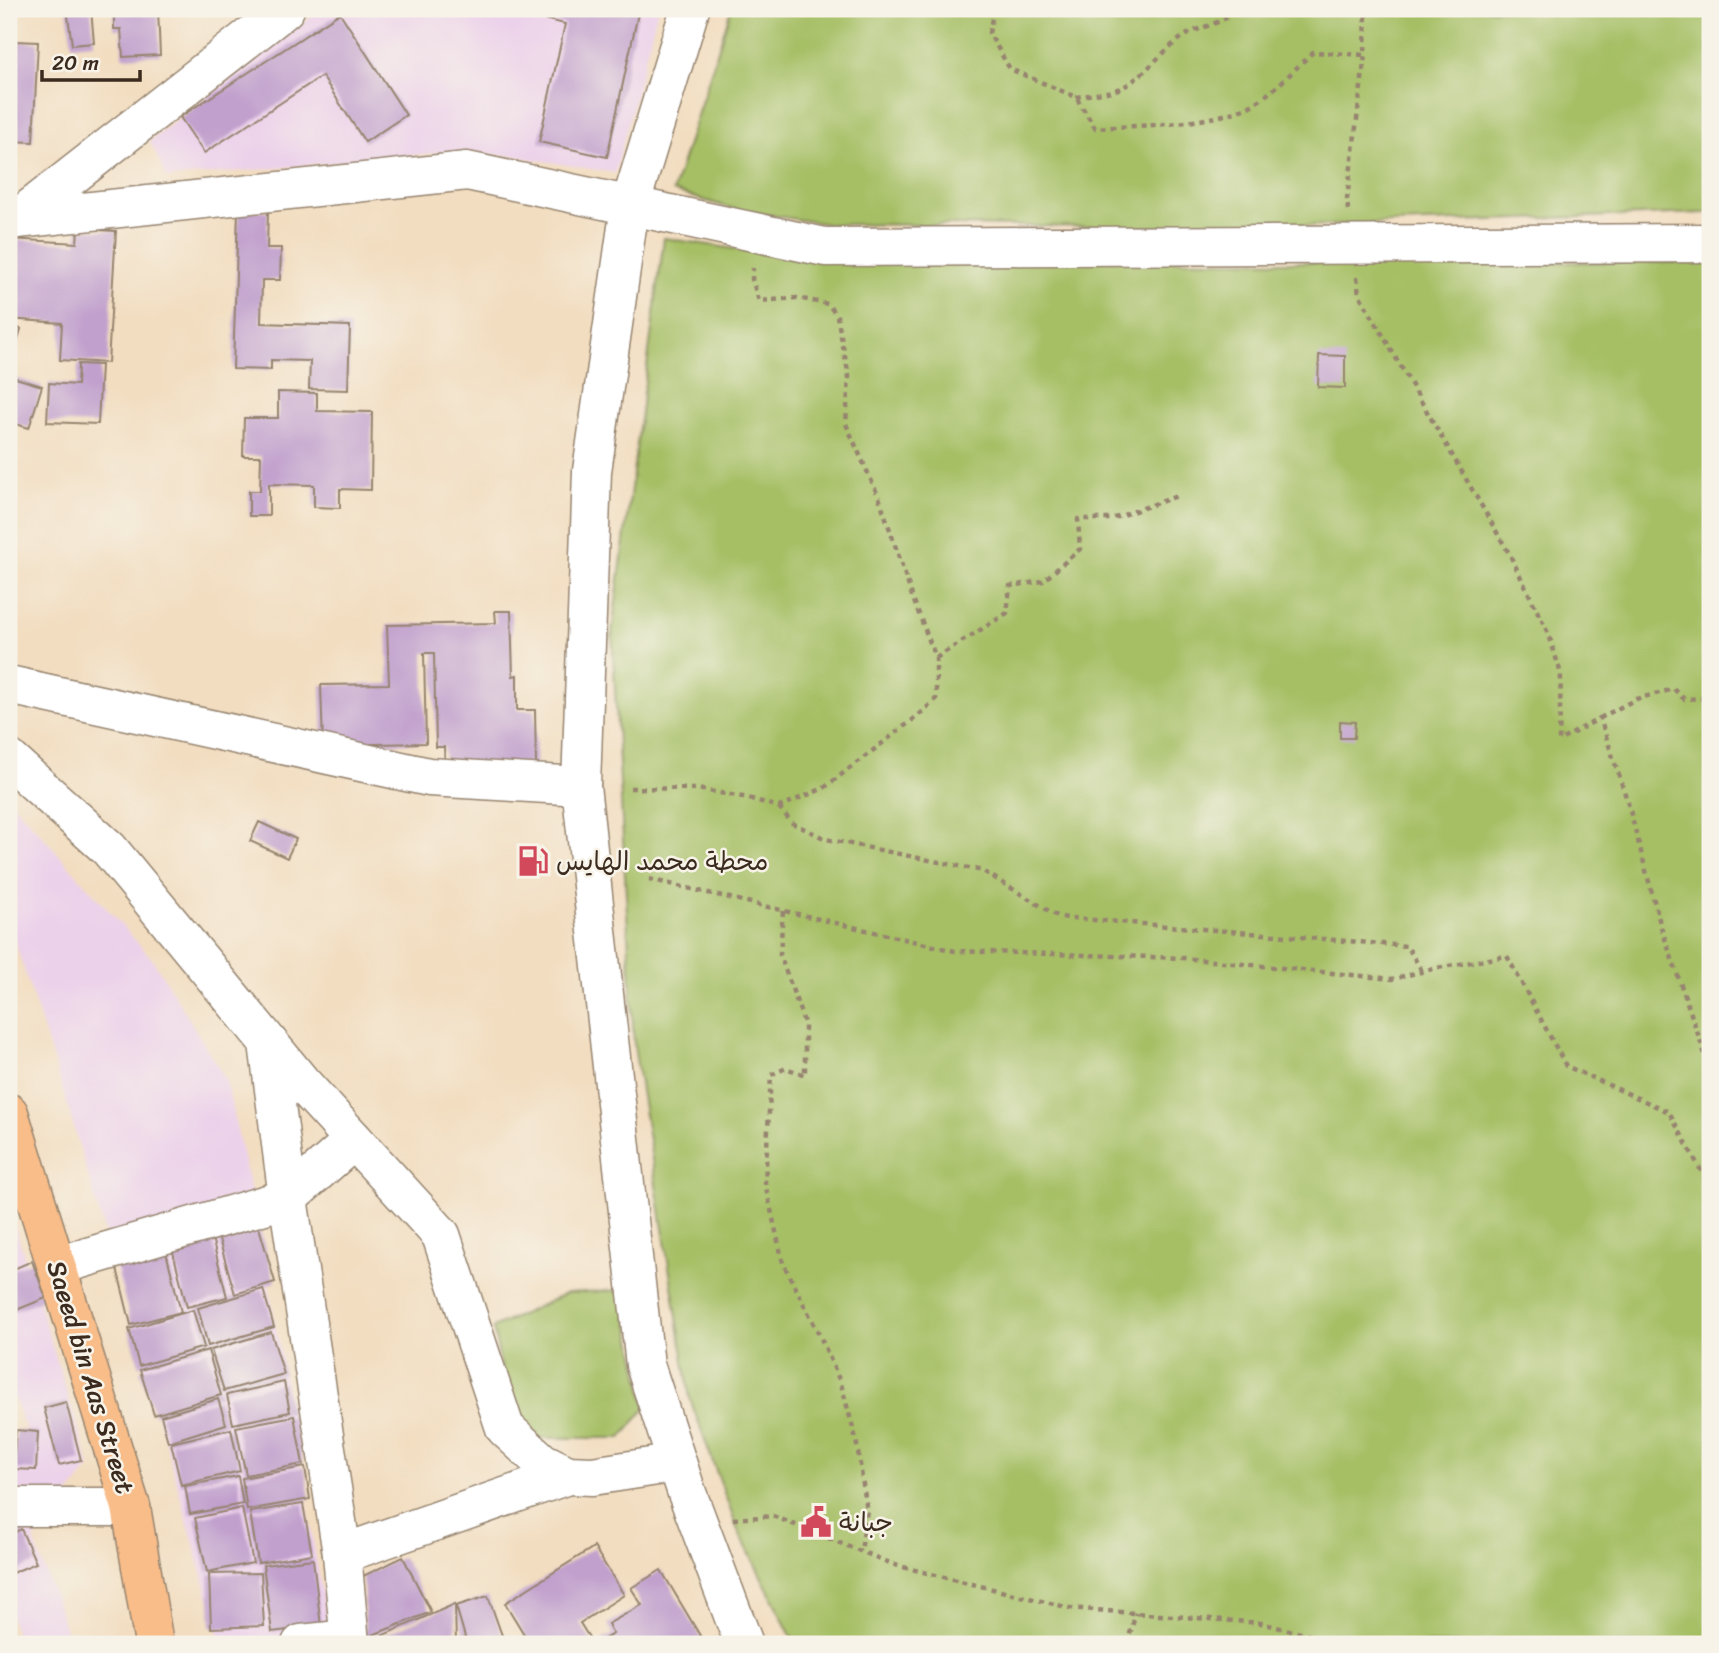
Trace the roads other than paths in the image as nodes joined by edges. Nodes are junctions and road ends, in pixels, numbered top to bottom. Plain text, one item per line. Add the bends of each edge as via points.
1 (285, 9) edge
2 (690, 9) edge
3 (630, 206) junction
4 (13, 221) edge
5 (1710, 243) edge
6 (9, 685) edge
7 (9, 760) edge
8 (581, 786) junction
9 (268, 1043) junction
10 (9, 1113) edge
11 (354, 1140) junction
12 (288, 1198) junction
13 (57, 1266) junction
14 (677, 1463) junction
15 (568, 1475) junction
16 (9, 1507) edge
17 (131, 1507) junction
18 (342, 1554) junction
19 (350, 1642) edge
20 (154, 1644) edge
21 (301, 1644) edge
22 (744, 1644) edge

1 - 4 street
2 - 3 street
3 - 4 street via 467,171
3 - 5 street via 825,247
3 - 8 street via 592,471
6 - 8 street via 429,777
7 - 9 street via 108,849
8 - 14 street via 645,1365
9 - 11 street
9 - 12 street
10 - 13 main road, Saeed bin Aas Street
11 - 12 street
11 - 15 street via 441,1235 505,1428 542,1462
12 - 13 street
12 - 18 street
13 - 17 main road, Saeed bin Aas Street
14 - 15 street via 592,1476
14 - 22 street
15 - 18 street
16 - 17 street
17 - 20 main road, Saeed bin Aas Street
18 - 19 street
19 - 21 street

